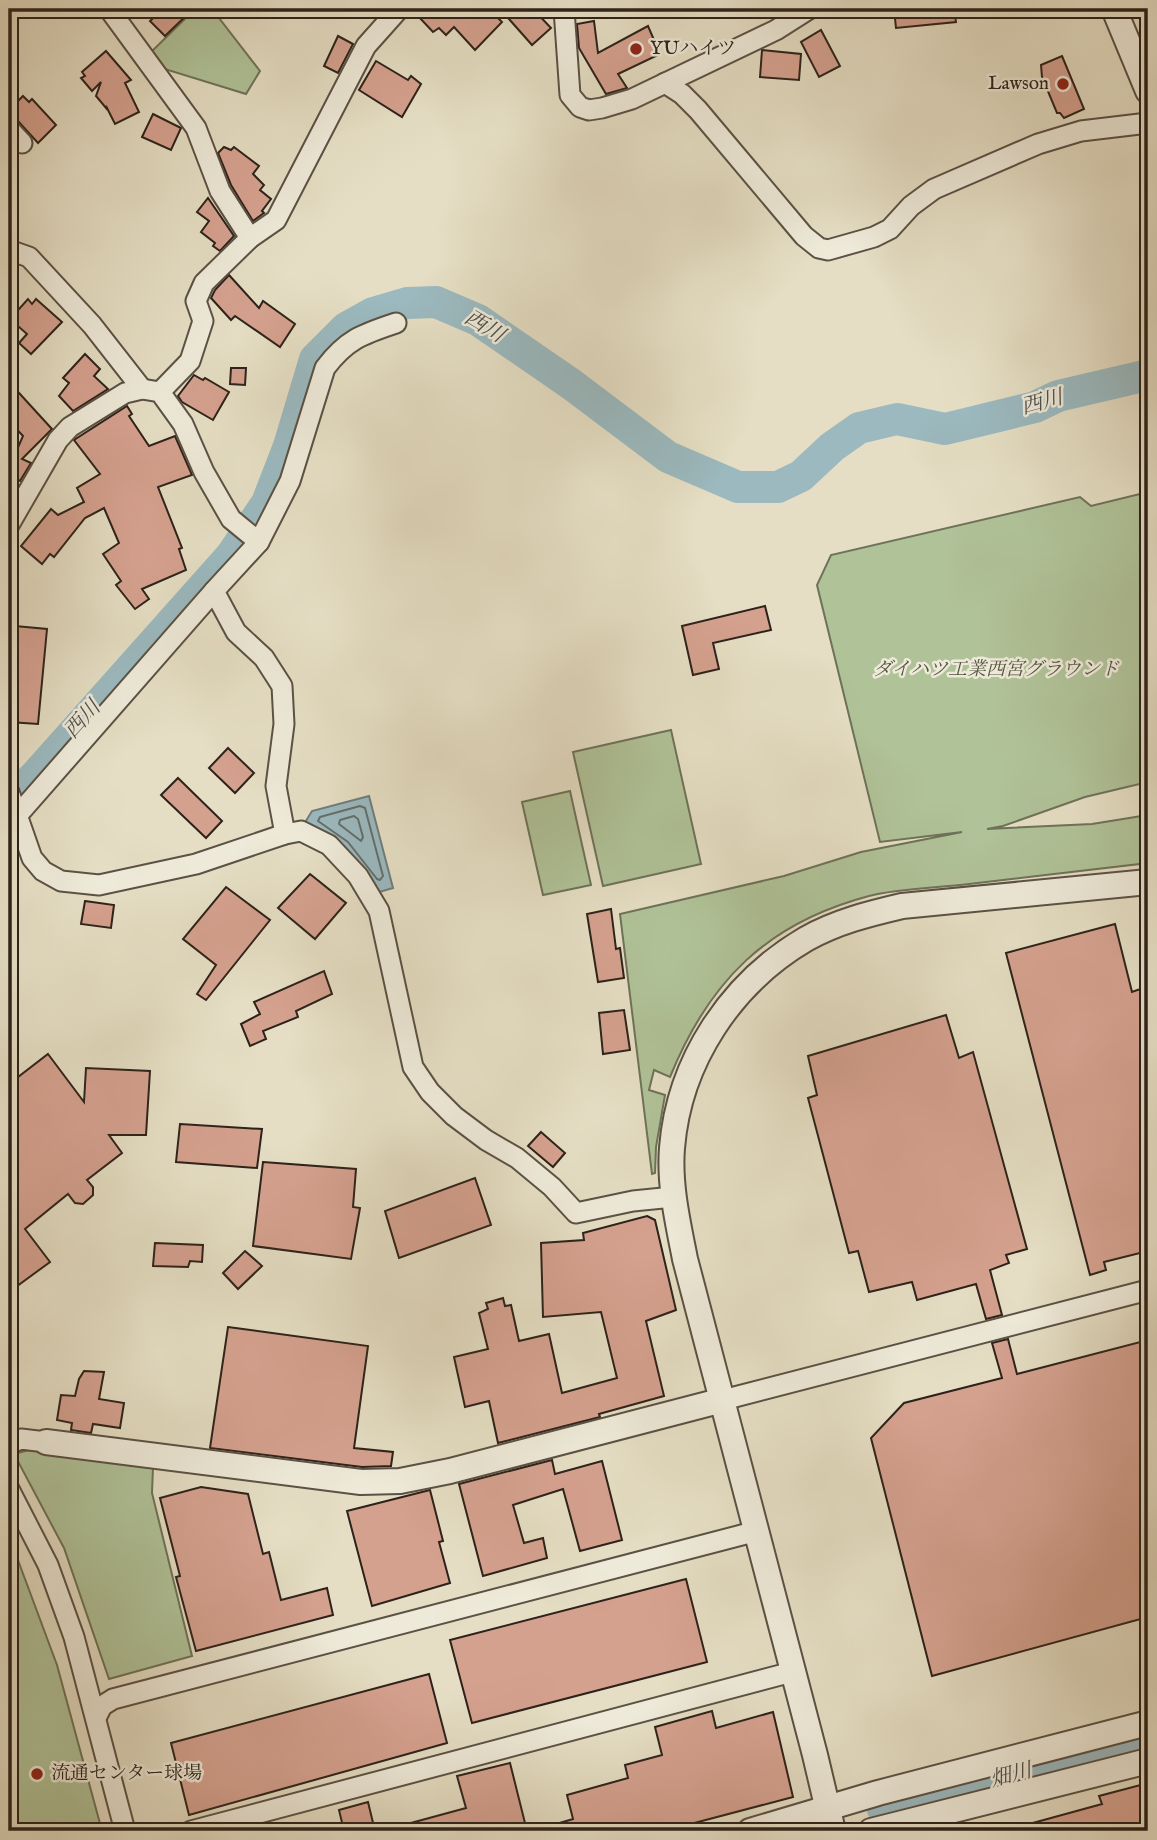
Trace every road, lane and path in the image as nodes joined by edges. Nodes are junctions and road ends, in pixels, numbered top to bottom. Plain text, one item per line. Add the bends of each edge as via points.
1 (108, 9) edge
2 (399, 9) edge
3 (564, 9) edge
4 (809, 9) edge
5 (1114, 9) edge
6 (665, 83) junction
7 (1148, 91) edge
8 (1148, 123) edge
9 (250, 238) junction
10 (9, 250) edge
11 (396, 323) dead end
12 (151, 390) junction
13 (9, 525) edge
14 (259, 541) junction
15 (214, 592) junction
16 (12, 811) edge
17 (285, 834) junction
18 (1148, 882) edge
19 (673, 1197) junction
20 (1148, 1290) edge
21 (723, 1400) junction
22 (46, 1442) joint
23 (9, 1444) edge
24 (9, 1489) edge
25 (757, 1531) junction
26 (792, 1672) junction
27 (96, 1718) junction
28 (1148, 1723) edge
29 (1148, 1761) edge
30 (831, 1820) edge
31 (125, 1831) edge
32 (191, 1831) edge
33 (750, 1831) edge
34 (871, 1831) edge

1 - 9 street via 196,128 220,191
2 - 9 street via 366,46 276,220
3 - 6 street via 570,95 580,107 610,106
4 - 6 street via 776,30
5 - 7 street
6 - 8 street via 698,110 804,236 828,250 890,229 934,189 1038,145 1081,131
9 - 12 street via 204,283 197,301 203,321 190,361
10 - 12 street via 29,257
11 - 14 street via 358,336 325,368 290,481
12 - 13 street via 125,393 69,427
12 - 14 street via 183,424 231,519
14 - 15 street
15 - 16 street
15 - 17 street via 236,632 264,657 282,685 284,724 276,786
16 - 17 street via 32,858 43,871 61,881 99,885 196,864
17 - 19 street via 301,831 330,845 358,876 379,911 413,1067 454,1116 517,1158 576,1213
18 - 19 street via 902,906 836,924 780,956 756,975 709,1031 695,1061 676,1120
19 - 21 street
20 - 21 street
21 - 22 street via 400,1482 348,1480
21 - 25 street
22 - 23 street via 21,1439
24 - 27 street via 48,1565
25 - 26 street
25 - 27 street via 113,1699 102,1706
26 - 30 street
26 - 32 street
27 - 31 street
28 - 30 street via 878,1793
29 - 34 street
30 - 33 street

